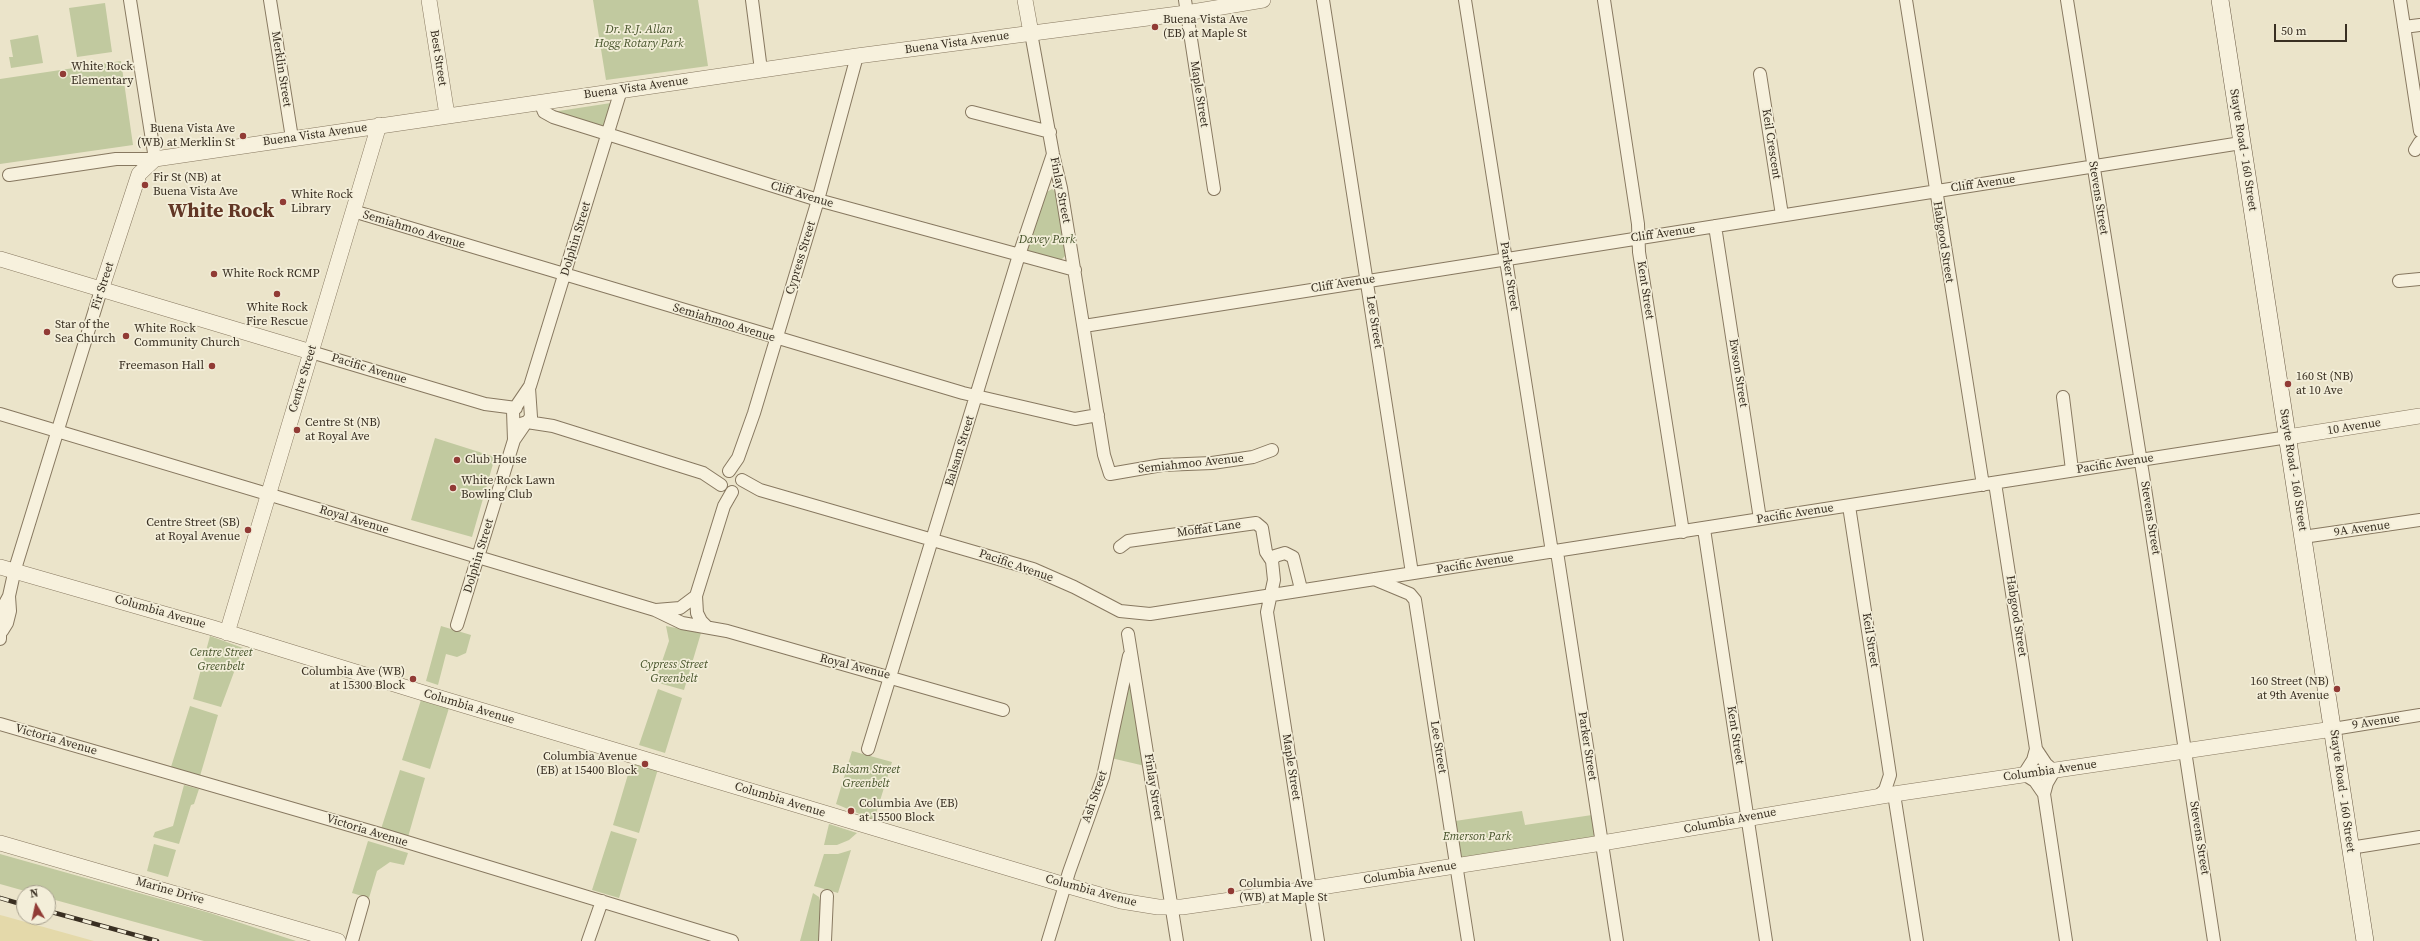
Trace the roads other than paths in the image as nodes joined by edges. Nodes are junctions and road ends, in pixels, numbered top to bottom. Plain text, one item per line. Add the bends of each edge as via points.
1 (130, 0) edge
2 (270, 0) edge
3 (429, 0) edge
4 (752, 0) edge
5 (1025, 0) edge
6 (1263, 0) edge
7 (1323, 0) edge
8 (1465, 0) edge
9 (1604, 0) edge
10 (1906, 0) edge
11 (2067, 0) edge
12 (2220, 0) edge
13 (2400, 0) edge
14 (1186, 6) edge
15 (2420, 25) edge
16 (2404, 27) junction
17 (1031, 33) junction
18 (857, 56) junction
19 (761, 70) junction
20 (1760, 74) dead end
21 (621, 90) junction
22 (540, 102) junction
23 (972, 112) dead end
24 (447, 115) junction
25 (379, 125) junction
26 (1050, 132) junction
27 (2420, 132) edge
28 (608, 134) junction
29 (292, 138) junction
30 (2242, 143) junction
31 (1053, 154) junction
32 (155, 159) junction
33 (2093, 167) junction
34 (9, 175) dead end
35 (1214, 189) dead end
36 (1934, 191) junction
37 (818, 200) junction
38 (353, 212) junction
39 (1782, 215) junction
40 (1715, 226) junction
41 (1638, 237) junction
42 (1019, 255) junction
43 (1506, 258) junction
44 (0, 259) edge
45 (1075, 270) junction
46 (565, 275) junction
47 (2420, 279) edge
48 (1367, 280) junction
49 (2399, 281) dead end
50 (101, 290) junction
51 (1084, 326) junction
52 (776, 339) junction
53 (311, 352) junction
54 (976, 396) junction
55 (2063, 397) dead end
56 (0, 414) edge
57 (1098, 415) junction
58 (522, 416) junction
59 (2420, 416) edge
60 (58, 431) junction
61 (2288, 437) junction
62 (1272, 450) dead end
63 (738, 458) junction
64 (2140, 460) junction
65 (2072, 470) junction
66 (727, 472) junction
67 (703, 473) junction
68 (1110, 474) joint
69 (741, 478) junction
70 (1995, 483) junction
71 (1983, 485) junction
72 (728, 489) junction
73 (760, 490) junction
74 (268, 494) junction
75 (1849, 506) junction
76 (1760, 520) junction
77 (2420, 520) edge
78 (1704, 529) junction
79 (1683, 532) junction
80 (2303, 537) junction
81 (934, 539) junction
82 (1120, 547) dead end
83 (1554, 552) junction
84 (479, 557) junction
85 (1272, 561) junction
86 (0, 567) edge
87 (15, 569) junction
88 (1412, 573) junction
89 (1374, 579) junction
90 (1301, 589) junction
91 (1272, 594) junction
92 (696, 596) junction
93 (655, 610) junction
94 (457, 625) dead end
95 (707, 627) junction
96 (227, 633) junction
97 (1128, 634) dead end
98 (1, 635) edge
99 (1131, 650) junction
100 (891, 676) junction
101 (1003, 710) dead end
102 (2420, 715) edge
103 (0, 724) edge
104 (2333, 729) junction
105 (868, 749) dead end
106 (2036, 749) junction
107 (2185, 752) junction
108 (2054, 771) junction
109 (2024, 774) junction
110 (1890, 775) junction
111 (1910, 792) junction
112 (1894, 794) junction
113 (2044, 794) junction
114 (1877, 797) junction
115 (1748, 817) junction
116 (2420, 837) edge
117 (0, 843) edge
118 (1602, 844) junction
119 (2350, 848) junction
120 (1456, 866) junction
121 (1065, 885) junction
122 (1310, 889) junction
123 (827, 896) dead end
124 (602, 901) junction
125 (363, 902) dead end
126 (1172, 907) junction
127 (338, 941) edge
128 (352, 941) edge
129 (588, 941) edge
130 (732, 941) edge
131 (825, 941) edge
132 (1048, 941) edge
133 (1177, 941) edge
134 (1318, 941) edge
135 (1468, 941) edge
136 (1617, 941) edge
137 (1766, 941) edge
138 (1917, 941) edge
139 (2066, 941) edge
140 (2214, 941) edge
141 (2365, 941) edge

1 - 32 street
2 - 29 street, Merklin Street
3 - 24 street, Best Street
4 - 19 street
5 - 17 street, Finlay Street
6 - 14 street, Buena Vista Avenue
7 - 48 street, Lee Street
8 - 43 street, Parker Street
9 - 41 street, Kent Street
10 - 36 street, Habgood Street
11 - 33 street, Stevens Street
12 - 30 main road, Stayte Road - 160 Street
13 - 16 street
14 - 17 street, Buena Vista Avenue
14 - 35 street, Maple Street
15 - 16 street
16 - 27 street
17 - 18 street, Buena Vista Avenue
17 - 26 street, Finlay Street
18 - 19 street, Buena Vista Avenue
18 - 37 street, Cypress Street
19 - 21 street, Buena Vista Avenue
20 - 39 street, Keil Crescent
21 - 22 street, Buena Vista Avenue
21 - 28 street, Dolphin Street
22 - 24 street, Buena Vista Avenue
22 - 28 street, Cliff Avenue via 544,112 553,117
23 - 26 street
24 - 25 street, Buena Vista Avenue
25 - 29 street, Buena Vista Avenue
25 - 38 street, Centre Street
26 - 31 street, Finlay Street
28 - 37 street, Cliff Avenue
28 - 46 street, Dolphin Street
29 - 32 street, Buena Vista Avenue
30 - 33 street, Cliff Avenue
30 - 61 main road, Stayte Road - 160 Street
31 - 42 street, Balsam Street
31 - 45 street, Finlay Street
32 - 34 street, Buena Vista Avenue via 123,158
32 - 50 street, Fir Street via 139,174
33 - 36 street, Cliff Avenue
33 - 64 street, Stevens Street
36 - 39 street, Cliff Avenue
36 - 71 street, Habgood Street
37 - 42 street, Cliff Avenue
37 - 52 street, Cypress Street
38 - 46 street, Semiahmoo Avenue
38 - 53 street, Centre Street
39 - 40 street, Cliff Avenue
40 - 41 street, Cliff Avenue
40 - 76 street, Ewson Street
41 - 43 street, Cliff Avenue
41 - 79 street, Kent Street via 1638,252
42 - 45 street, Cliff Avenue
42 - 54 street, Balsam Street
43 - 48 street, Cliff Avenue
43 - 83 street, Parker Street
44 - 50 street, Pacific Avenue
45 - 51 street, Finlay Street
46 - 52 street, Semiahmoo Avenue
46 - 58 street, Dolphin Street
47 - 49 street
48 - 51 street, Cliff Avenue
48 - 88 street, Lee Street
50 - 53 street, Pacific Avenue
50 - 60 street, Fir Street
51 - 57 street, Finlay Street
52 - 54 street, Semiahmoo Avenue
52 - 63 street, Cypress Street
53 - 58 street, Pacific Avenue
53 - 74 street, Centre Street
54 - 57 street, Semiahmoo Avenue via 1075,419
54 - 81 street, Balsam Street
55 - 65 street
56 - 60 street, Royal Avenue
57 - 68 street, Finlay Street via 1104,455
58 - 67 street, Pacific Avenue
58 - 84 street, Dolphin Street
59 - 61 street, 10 Avenue
60 - 74 street, Royal Avenue
60 - 87 street, Fir Street
61 - 64 street, Pacific Avenue
61 - 80 main road, Stayte Road - 160 Street
62 - 68 street, Semiahmoo Avenue via 1253,457 1212,463 1162,465
63 - 66 street, Cypress Street
63 - 69 street, Cypress Street
64 - 65 street, Pacific Avenue
64 - 107 street, Stevens Street
65 - 70 street, Pacific Avenue
66 - 67 street, Pacific Avenue
66 - 69 street via 736,472
66 - 72 street via 721,478
67 - 72 street, Pacific Avenue
69 - 72 street via 740,486
69 - 73 street, Pacific Avenue
70 - 71 street, Pacific Avenue
70 - 106 street, Habgood Street
71 - 75 street, Pacific Avenue
72 - 73 street, Pacific Avenue
72 - 92 street
73 - 81 street, Pacific Avenue
74 - 84 street, Royal Avenue
74 - 96 street, Centre Street
75 - 76 street, Pacific Avenue
75 - 110 street, Keil Street
76 - 78 street, Pacific Avenue
77 - 80 street, 9A Avenue
78 - 79 street, Pacific Avenue
78 - 115 street, Kent Street
79 - 83 street, Pacific Avenue
80 - 104 main road, Stayte Road - 160 Street
81 - 91 street, Pacific Avenue via 1032,569 1130,613 1150,614
81 - 100 street, Balsam Street
82 - 85 street, Moffat Lane via 1128,541 1256,523 1262,528 1266,552
83 - 88 street, Pacific Avenue
83 - 118 street, Parker Street
84 - 93 street, Royal Avenue
84 - 94 street, Dolphin Street
85 - 90 street via 1282,553 1293,556
85 - 91 street
86 - 87 street, Columbia Avenue
87 - 96 street, Columbia Avenue
87 - 98 street, Fir Street via 9,596 10,611
88 - 89 street, Pacific Avenue
89 - 90 street, Pacific Avenue
89 - 120 street, Lee Street via 1410,594 1416,604
90 - 91 street, Pacific Avenue
91 - 122 street, Maple Street via 1267,612
92 - 93 street via 680,608
92 - 95 street via 697,613 700,621
93 - 95 street, Royal Avenue via 682,622
95 - 100 street, Royal Avenue via 848,667
96 - 121 street, Columbia Avenue
97 - 99 street, Finlay Street
99 - 121 street, Ash Street via 1103,778
99 - 126 street, Finlay Street
100 - 101 street, Royal Avenue
100 - 105 street, Balsam Street
102 - 104 street, 9 Avenue
103 - 124 street, Victoria Avenue
104 - 107 street, Columbia Avenue
104 - 119 main road, Stayte Road - 160 Street
106 - 108 street, Habgood Street
106 - 109 street via 2033,760
107 - 108 street, Columbia Avenue
107 - 140 street, Stevens Street
108 - 109 street, Columbia Avenue
108 - 113 street
109 - 111 street, Columbia Avenue
109 - 113 street via 2035,781
110 - 111 street via 1900,787
110 - 114 street via 1885,790
111 - 112 street, Columbia Avenue
112 - 114 street, Columbia Avenue
112 - 138 street
113 - 139 street
114 - 115 street, Columbia Avenue
115 - 118 street, Columbia Avenue
115 - 137 street, Kent Street
116 - 119 street
117 - 127 street, Marine Drive
118 - 120 street, Columbia Avenue
118 - 136 street, Parker Street
119 - 141 main road, Stayte Road - 160 Street
120 - 122 street, Columbia Avenue
120 - 135 street, Lee Street
121 - 126 street, Columbia Avenue via 1121,901
121 - 132 street, Ash Street
122 - 126 street, Columbia Avenue
122 - 134 street, Maple Street
123 - 131 street
124 - 129 street
124 - 130 street, Victoria Avenue
125 - 128 street
126 - 133 street, Finlay Street

